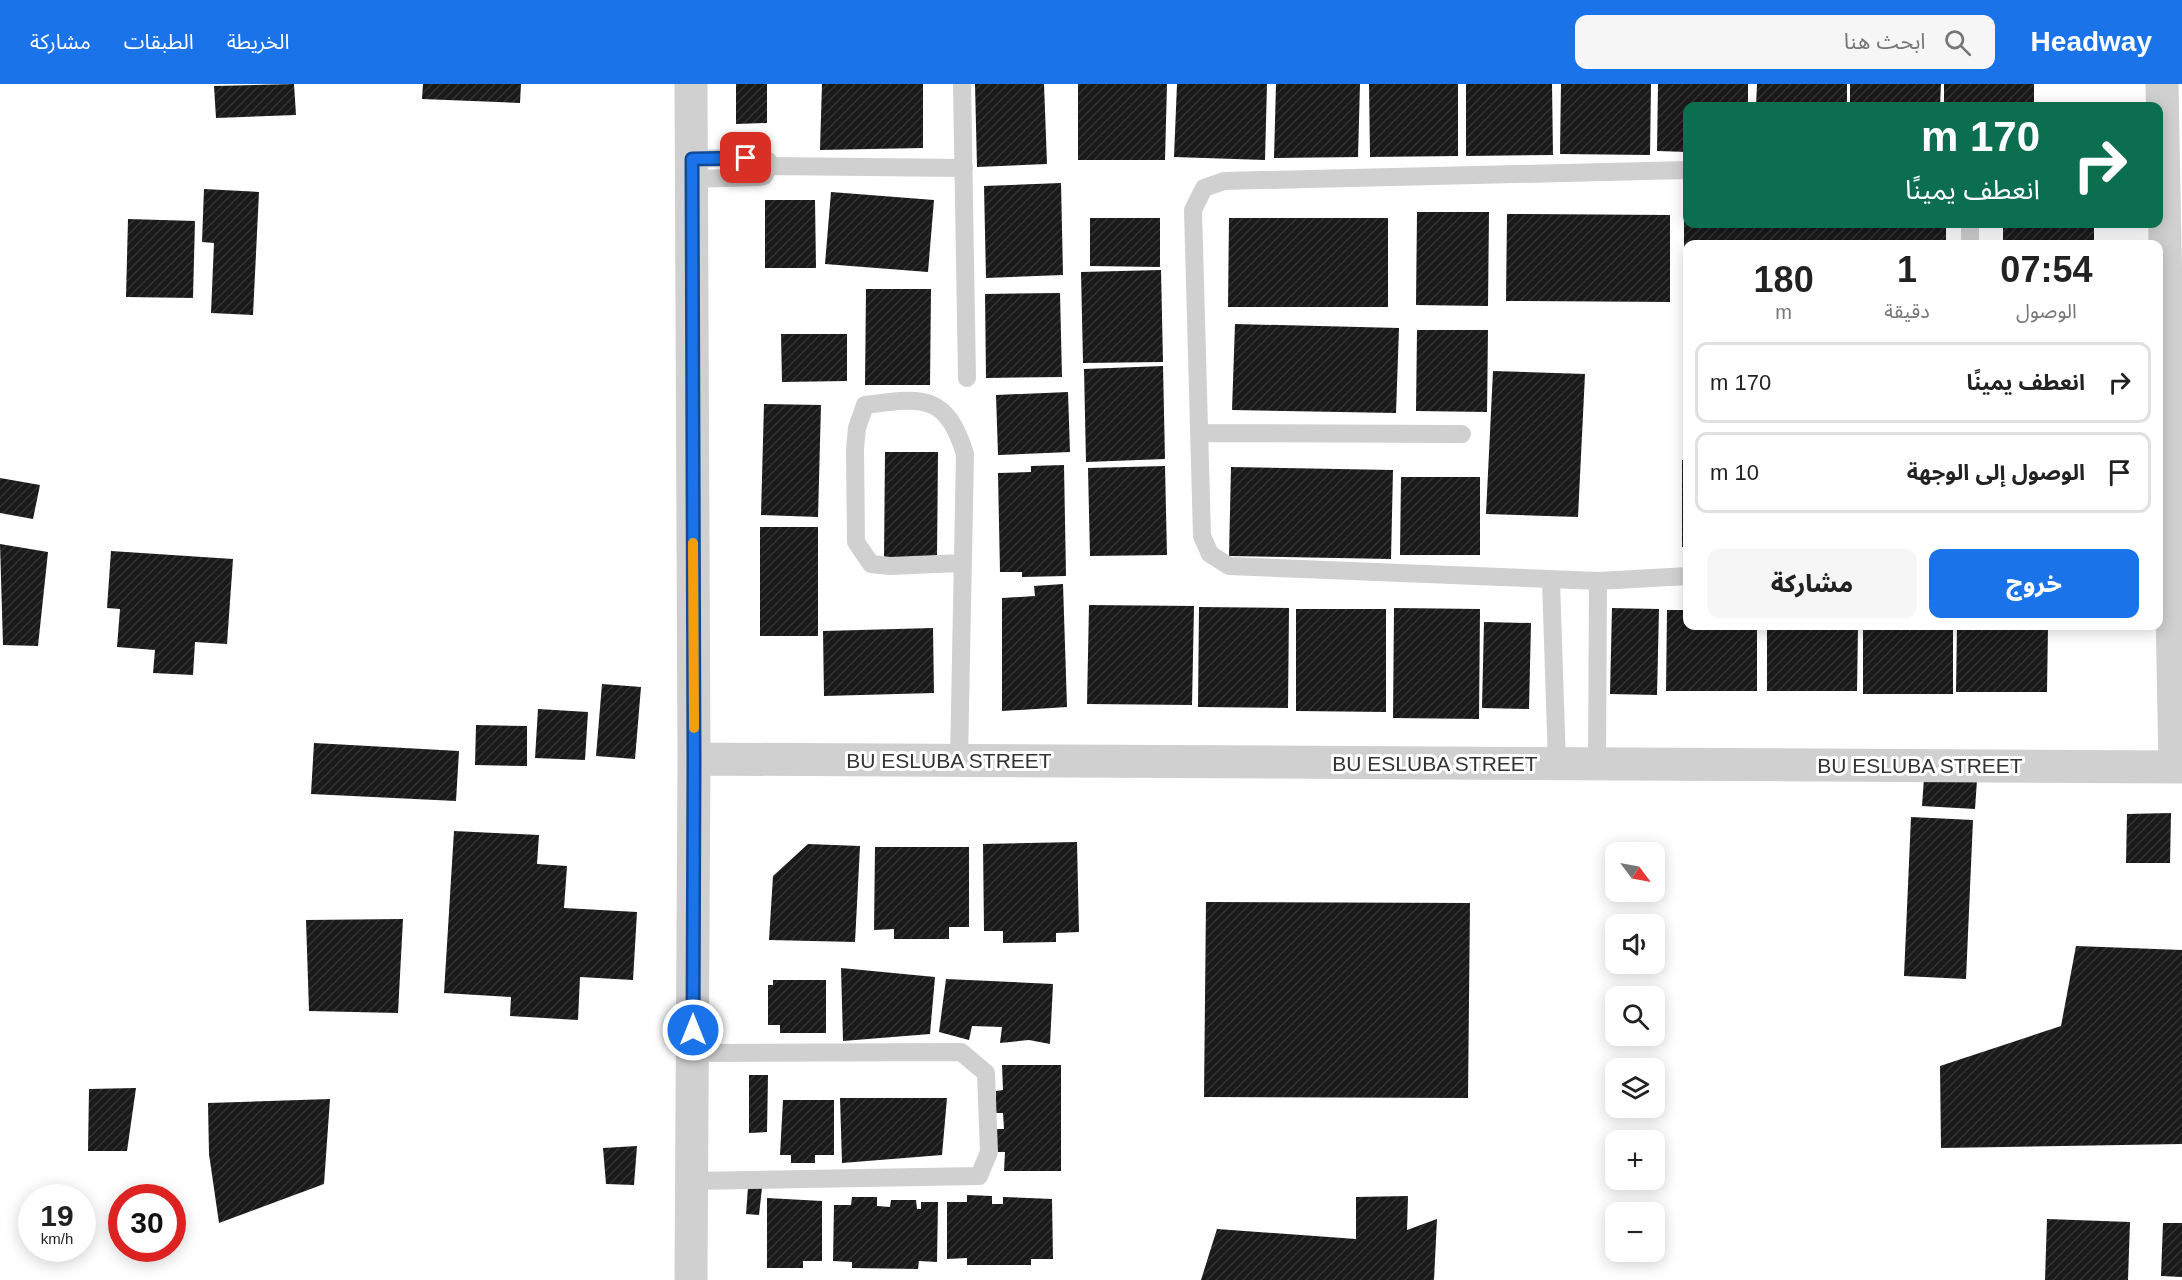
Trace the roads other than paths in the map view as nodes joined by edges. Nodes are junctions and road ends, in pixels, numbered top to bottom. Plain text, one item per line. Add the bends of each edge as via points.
1 (691, 84) edge
2 (962, 84) edge
3 (2162, 84) edge
4 (2162, 102) edge
5 (964, 168) junction
6 (692, 169) junction
7 (1683, 170) edge
8 (2163, 218) edge
9 (967, 378) dead end
10 (1199, 433) junction
11 (1462, 434) dead end
12 (961, 563) junction
13 (1683, 576) edge
14 (1551, 580) junction
15 (1598, 581) junction
16 (2176, 587) edge
17 (694, 759) junction
18 (959, 760) junction
19 (1597, 763) junction
20 (1557, 764) junction
21 (2178, 767) edge
22 (692, 1053) junction
23 (692, 1181) junction
24 (691, 1280) edge

1 - 6 street
2 - 5 lane
3 - 4 street, BU ESLUBA STREET
5 - 6 lane via 769,166 764,176 759,177
5 - 9 lane
6 - 17 street
7 - 10 lane via 1224,181 1204,188 1193,210
8 - 16 street, BU ESLUBA STREET
10 - 11 lane
10 - 14 lane via 1202,536 1210,554 1229,566
12 - 12 lane via 965,454 957,427 936,405 907,400 865,405 855,449 856,542 871,564
12 - 18 lane
13 - 15 lane
14 - 15 lane
14 - 20 lane
15 - 19 lane
16 - 21 street, BU ESLUBA STREET
17 - 18 street, BU ESLUBA STREET
17 - 22 street
18 - 20 street, BU ESLUBA STREET
19 - 20 street, BU ESLUBA STREET
19 - 21 street, BU ESLUBA STREET
22 - 23 street
22 - 23 lane via 962,1052 986,1073 989,1152 979,1176
23 - 24 street

